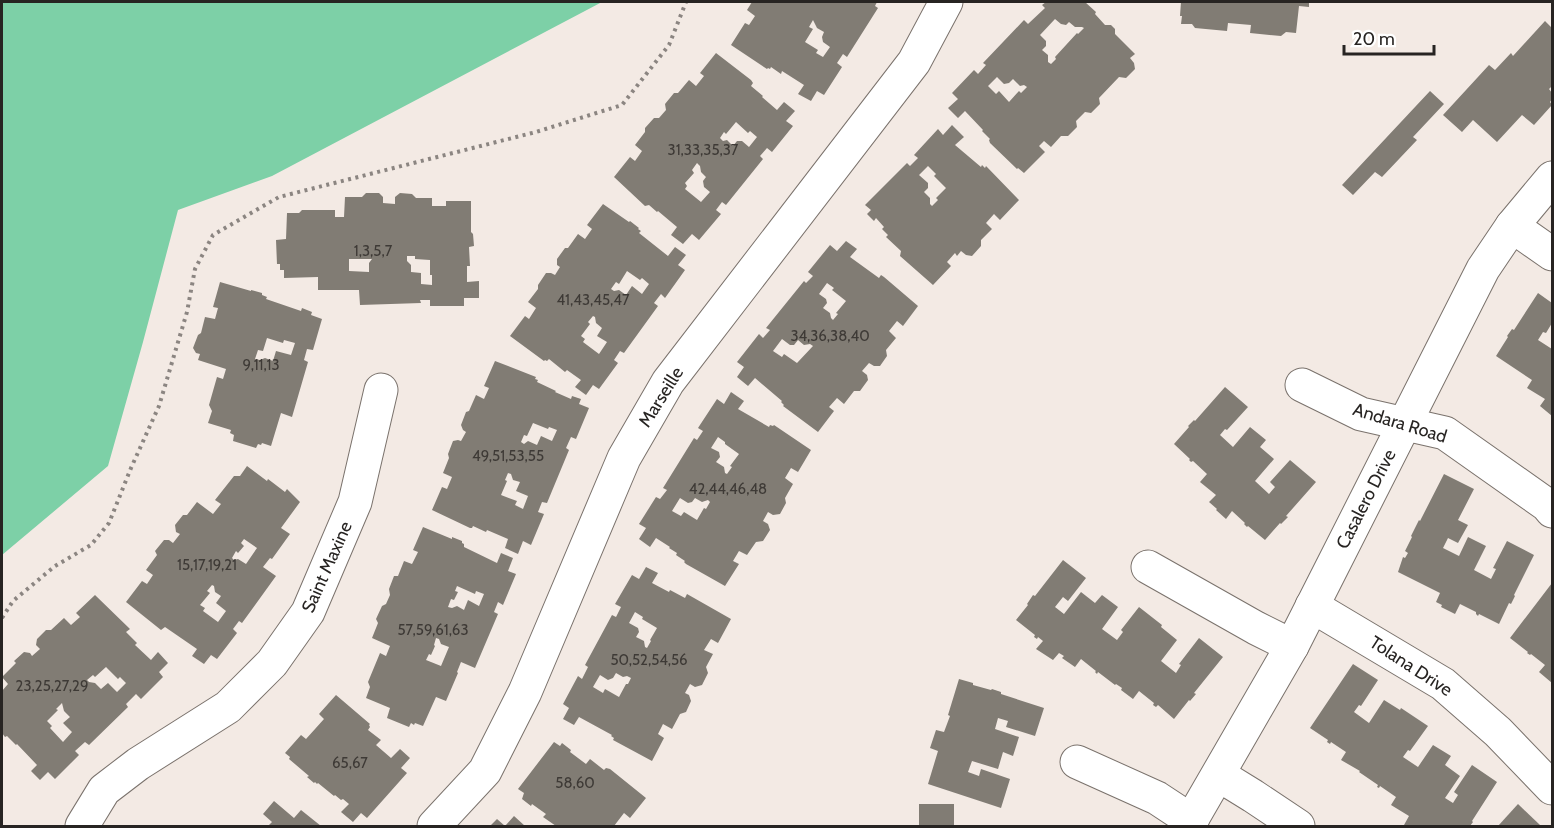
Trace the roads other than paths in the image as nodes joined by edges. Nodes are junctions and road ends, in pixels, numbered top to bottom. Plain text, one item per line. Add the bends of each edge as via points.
1 (946, 2) edge
2 (1552, 178) edge
3 (1512, 226) junction
4 (1552, 254) edge
5 (1302, 386) dead end
6 (381, 390) dead end
7 (1405, 423) junction
8 (1552, 511) edge
9 (1148, 567) dead end
10 (1312, 606) junction
11 (1292, 646) junction
12 (1077, 762) dead end
13 (1219, 775) junction
14 (1552, 788) edge
15 (1190, 824) edge
16 (82, 826) edge
17 (434, 826) edge
18 (1298, 826) edge

1 - 17 street, Marseille via 914,62 668,382 624,458 525,692 485,771
2 - 3 street, Casalero Drive
3 - 4 street
3 - 7 street, Casalero Drive via 1483,269
5 - 7 street, Andara Road via 1361,414
6 - 16 street, Saint Maxine via 355,502 309,612 272,663 228,707 104,790
7 - 8 street, Andara Road via 1445,433
7 - 10 street, Casalero Drive
9 - 11 street
10 - 11 street, Casalero Drive
10 - 14 street, Tolana Drive via 1443,684 1498,732
11 - 13 street, Casalero Drive
12 - 15 street via 1156,798
13 - 15 street, Casalero Drive
13 - 18 street

